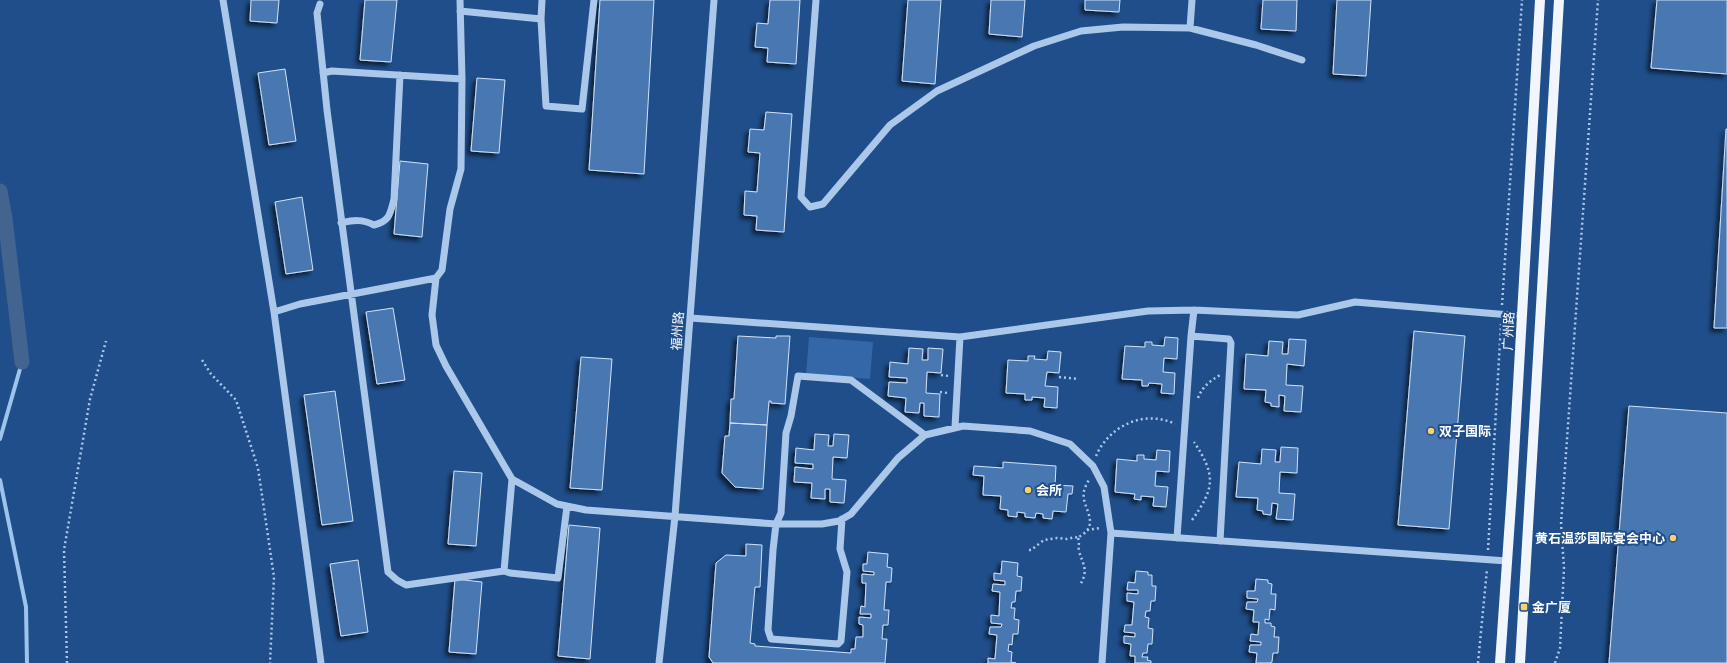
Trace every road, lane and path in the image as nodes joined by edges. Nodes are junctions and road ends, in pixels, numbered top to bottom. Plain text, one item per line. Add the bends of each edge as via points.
1 (223, 0) edge
2 (460, 0) edge
3 (542, 0) edge
4 (594, 0) edge
5 (714, 0) edge
6 (816, 0) edge
7 (1192, 0) edge
8 (1522, 0) edge
9 (1540, 0) edge
10 (1559, 0) edge
11 (1598, 0) edge
12 (320, 4) dead end
13 (460, 11) junction
14 (541, 19) junction
15 (1190, 28) junction
16 (1302, 60) dead end
17 (323, 73) junction
18 (400, 75) junction
19 (462, 79) junction
20 (341, 223) junction
21 (436, 278) junction
22 (350, 295) junction
23 (1194, 310) junction
24 (274, 312) junction
25 (1502, 314) junction
26 (1522, 316) junction
27 (690, 318) junction
28 (1191, 336) junction
29 (960, 337) junction
30 (106, 341) dead end
31 (202, 360) dead end
32 (1230, 372) junction
33 (1059, 377) dead end
34 (1078, 378) dead end
35 (1196, 405) dead end
36 (955, 427) junction
37 (1185, 430) junction
38 (925, 435) junction
39 (1093, 466) junction
40 (512, 479) junction
41 (567, 506) junction
42 (675, 516) junction
43 (842, 519) junction
44 (1192, 520) dead end
45 (776, 524) junction
46 (1111, 533) junction
47 (1078, 538) junction
48 (1177, 538) junction
49 (1220, 540) junction
50 (1029, 550) dead end
51 (1488, 559) junction
52 (1507, 561) junction
53 (504, 571) junction
54 (1080, 584) dead end
55 (67, 663) edge
56 (270, 663) edge
57 (322, 663) edge
58 (659, 663) edge
59 (1102, 663) edge
60 (1478, 663) edge
61 (1500, 663) edge
62 (1520, 663) edge
63 (1555, 663) edge

1 - 24 street
2 - 13 street
3 - 14 street
4 - 14 street via 582,109 546,106
5 - 27 street, 福州路
6 - 15 street via 801,197 810,207 823,204 890,125 937,91 1034,46 1081,31 1123,27
7 - 15 street
8 - 25 path
9 - 26 main road, 广州路
10 - 62 main road
11 - 63 path via 1561,524 1564,568 1560,648
12 - 17 street via 317,13
13 - 14 street
13 - 19 street
15 - 16 street
17 - 18 street via 332,71
17 - 20 street
18 - 19 street
18 - 20 street via 394,199 389,216 384,222 374,225 356,219
19 - 21 street via 461,168 450,209 442,270
20 - 22 street
21 - 22 street
21 - 40 street via 432,315 436,345
22 - 24 street via 300,304
22 - 53 street via 388,572 396,580 406,584
23 - 25 street via 1298,315 1355,302
23 - 28 street
23 - 29 street via 1148,311
24 - 57 street
25 - 26 street
25 - 51 path
26 - 52 main road, 广州路
27 - 29 street
27 - 42 street, 福州路
28 - 32 street via 1229,339 1232,343
28 - 37 street
29 - 36 street
30 - 55 path via 90,399 64,550
31 - 56 path via 211,374 236,400 258,468 274,577
32 - 35 path via 1209,381 1200,392
32 - 49 street
33 - 34 path
36 - 38 street
36 - 39 street via 1030,431 1070,444
37 - 39 path via 1156,418 1134,420 1106,439
37 - 44 path via 1204,457 1211,481 1204,504
37 - 48 street
38 - 43 street via 898,458 851,514
38 - 45 street via 851,380 798,376 786,433 781,513
39 - 46 street via 1104,487
39 - 47 path via 1084,492 1089,512 1089,527
40 - 41 street via 557,504
40 - 53 street
41 - 42 street via 586,510
41 - 53 street via 558,578
42 - 45 street
42 - 58 street, 福州路
43 - 45 street via 822,524
43 - 45 street via 840,549 847,572 842,637 838,644 771,639 769,636
46 - 48 street
46 - 59 street
47 - 50 path via 1044,540
47 - 54 path via 1079,550 1085,563
48 - 49 street
49 - 51 street
51 - 52 street
51 - 60 path
52 - 61 main road, 广州路

